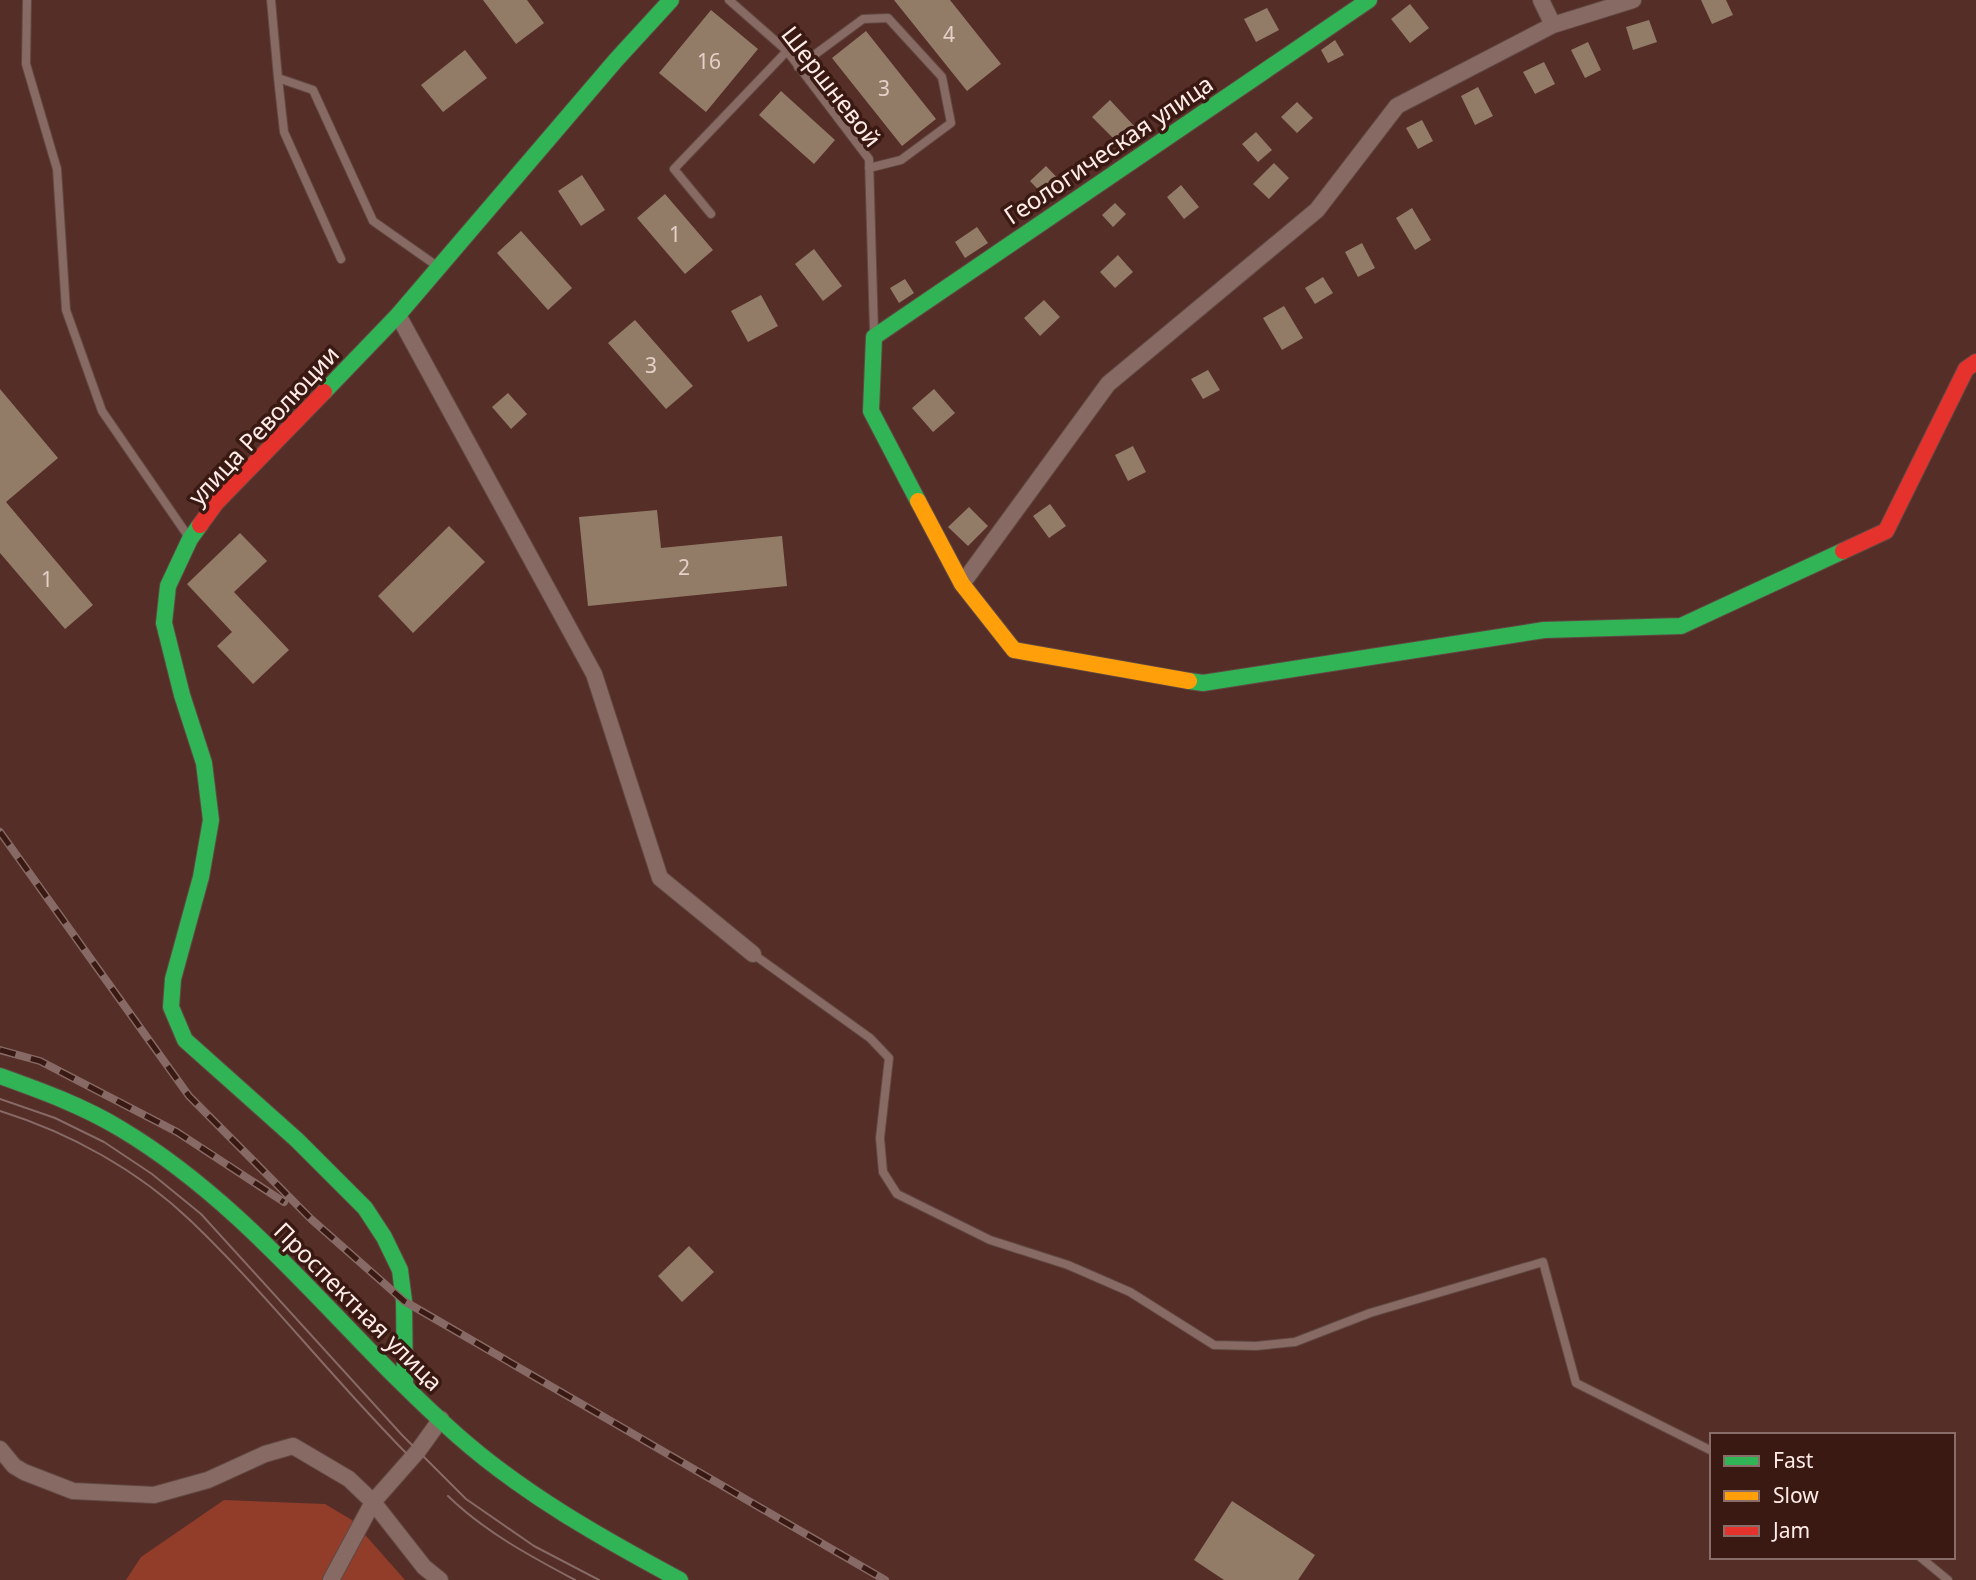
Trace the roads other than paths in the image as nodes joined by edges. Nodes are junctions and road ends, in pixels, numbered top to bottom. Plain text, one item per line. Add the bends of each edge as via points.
1 (27, 0) edge
2 (271, 0) edge
3 (671, 0) edge
4 (729, 0) edge
5 (1369, 0) edge
6 (1541, 0) edge
7 (1633, 0) edge
8 (1553, 25) junction
9 (787, 51) junction
10 (798, 67) junction
11 (278, 78) junction
12 (869, 168) junction
13 (710, 215) dead end
14 (341, 259) dead end
15 (439, 267) junction
16 (398, 315) junction
17 (874, 337) junction
18 (1976, 362) edge
19 (190, 539) junction
20 (962, 584) junction
21 (753, 954) joint
22 (0, 1076) edge
23 (405, 1384) junction
24 (442, 1419) junction
25 (0, 1449) edge
26 (1710, 1450) edge
27 (373, 1502) junction
28 (1922, 1559) edge
29 (331, 1580) edge
30 (439, 1580) edge
31 (680, 1580) edge
32 (1948, 1580) edge

1 - 19 lane via 26,64 57,169 66,310 102,411
2 - 11 lane
3 - 15 street, улица Революции
4 - 9 lane, Шершневой
5 - 17 street, Геологическая улица
6 - 8 street
7 - 8 street
8 - 20 street via 1397,106 1317,210 1108,384
9 - 10 lane, Шершневой
9 - 13 lane via 674,169
10 - 12 lane, Шершневой via 869,159
10 - 12 lane via 863,19 888,18 942,77 951,123 901,160
11 - 14 lane via 284,132
11 - 15 lane via 313,90 373,221
12 - 17 lane, Шершневой
15 - 16 street, улица Революции
16 - 19 street, улица Революции via 216,503
16 - 21 street via 594,674 660,878
17 - 20 street via 871,411
18 - 20 street via 1966,369 1886,531 1681,626 1544,630 1203,683 1014,650
19 - 23 street, улица Революции via 168,586 164,623 204,763 211,820 201,877 173,979 171,1007 185,1040 298,1140 365,1208 384,1237 400,1270
21 - 26 lane via 870,1038 889,1058 880,1138 883,1172 897,1194 990,1240 1068,1265 1130,1292 1214,1345 1295,1342 1370,1313 1543,1262 1576,1383
22 - 23 street, Проспектная улица via 63,1099 122,1128 174,1164
23 - 24 street, Проспектная улица
24 - 27 street
24 - 31 street, Проспектная улица via 494,1466 538,1497
25 - 27 street via 24,1472 74,1492 154,1495 208,1480 293,1446 349,1479
27 - 29 street
27 - 30 street
28 - 32 lane

